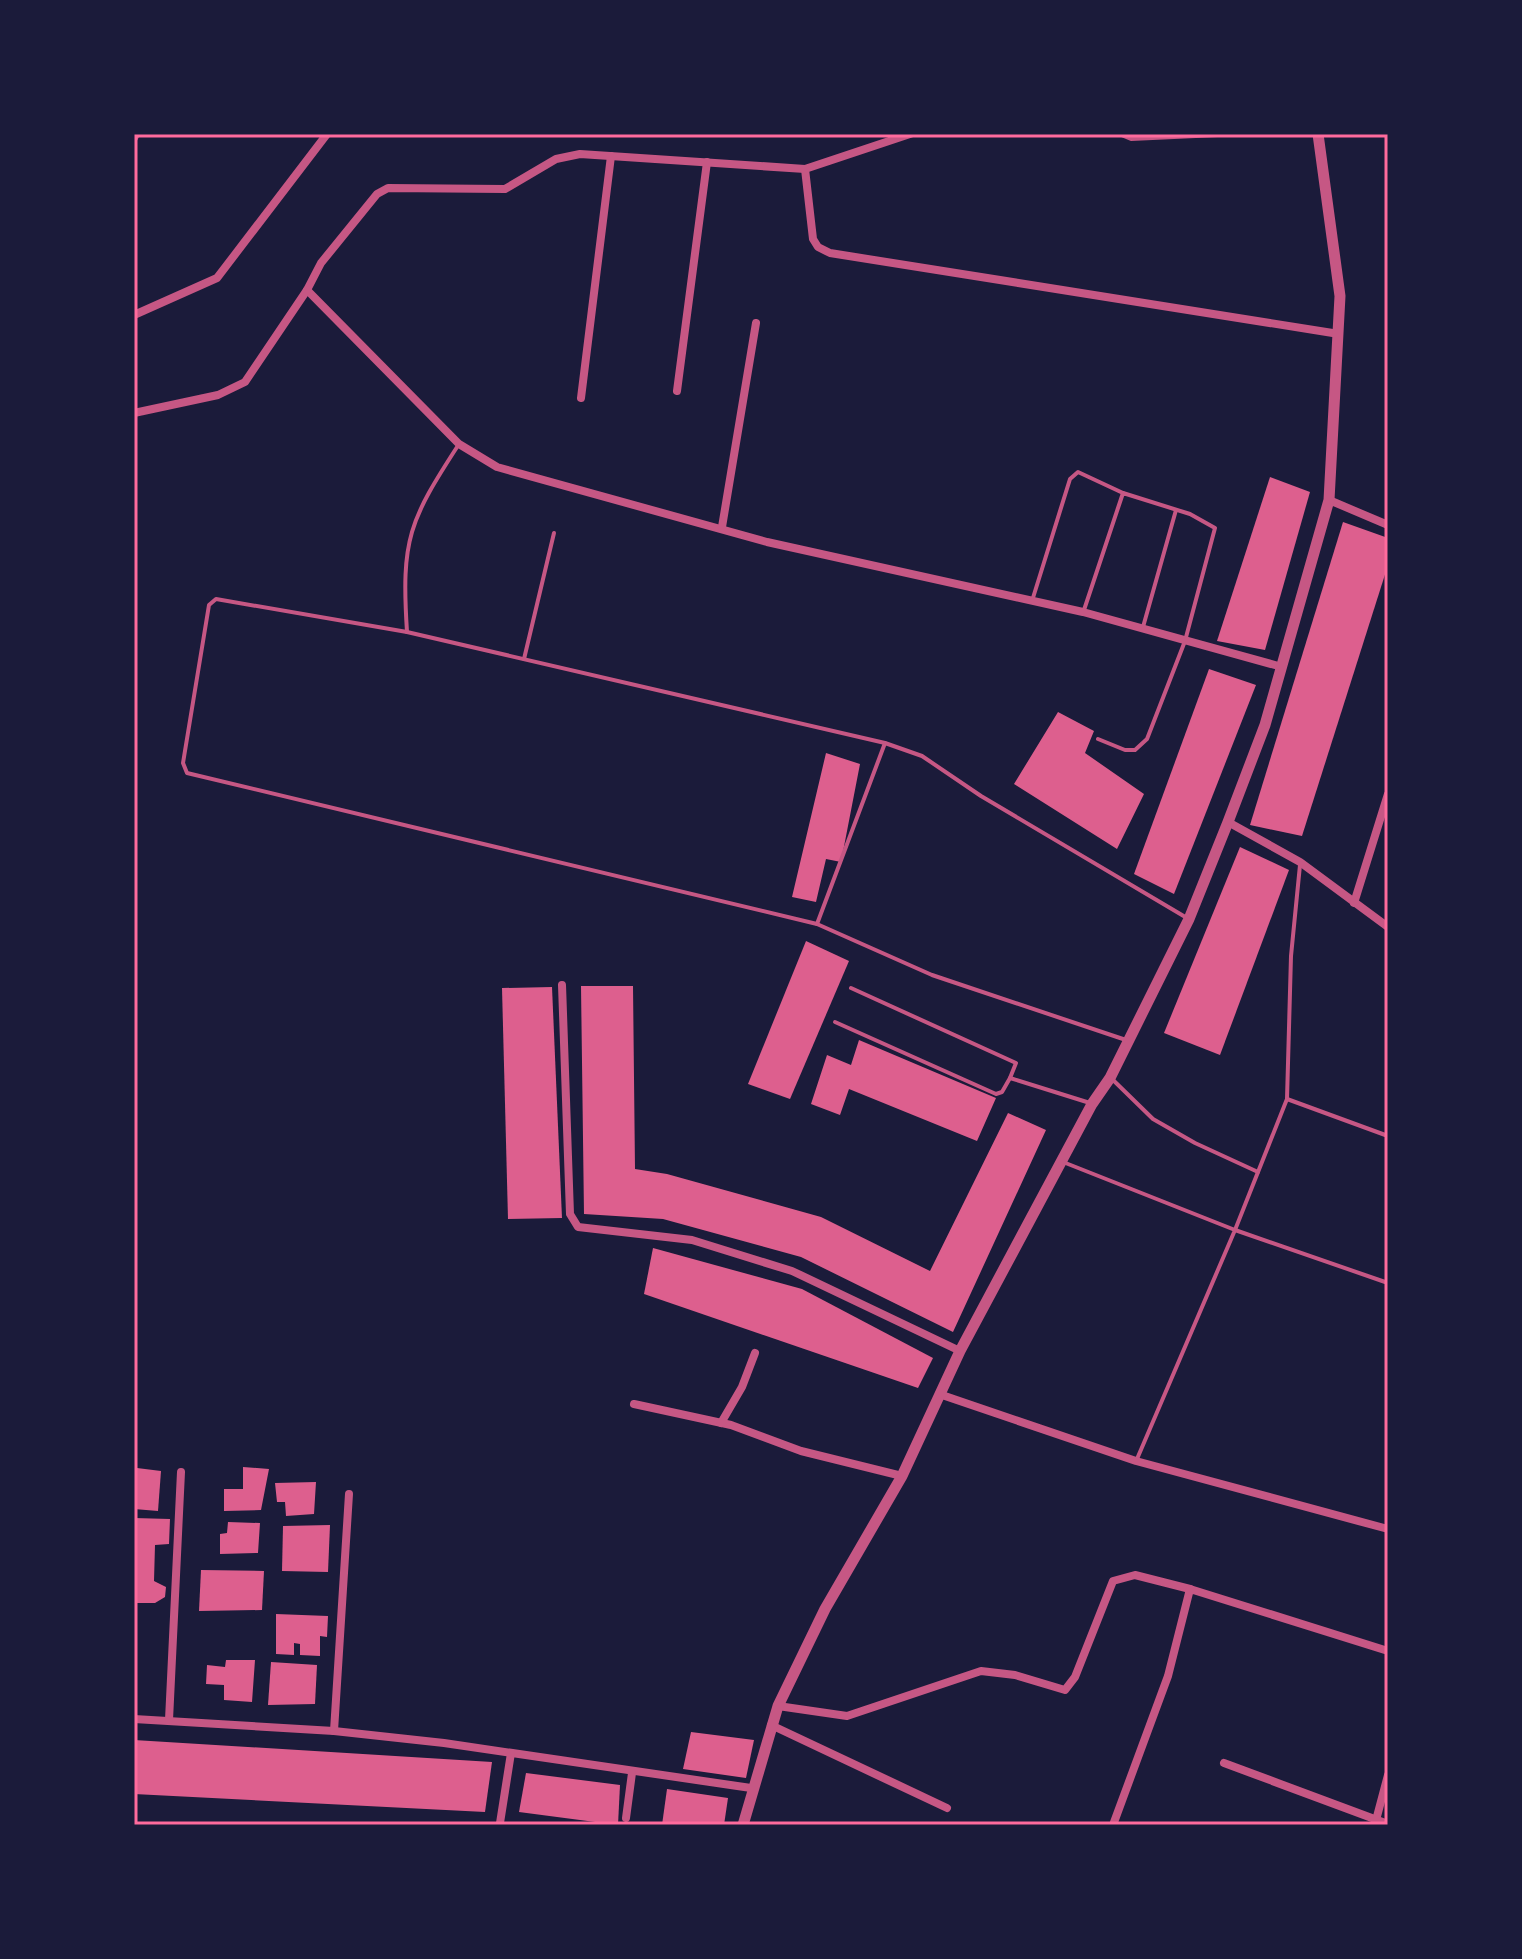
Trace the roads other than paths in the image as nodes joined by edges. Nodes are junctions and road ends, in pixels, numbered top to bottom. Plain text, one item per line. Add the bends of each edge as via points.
1 (910, 134) edge
2 (1119, 134) edge
3 (1239, 134) edge
4 (1318, 134) edge
5 (325, 135) edge
6 (611, 156) junction
7 (707, 162) junction
8 (805, 169) junction
9 (307, 290) junction
10 (134, 315) edge
11 (756, 323) dead end
12 (1339, 334) junction
13 (677, 391) dead end
14 (581, 398) dead end
15 (134, 413) edge
16 (459, 444) junction
17 (1123, 493) junction
18 (1329, 500) junction
19 (1176, 510) junction
20 (1388, 525) edge
21 (722, 527) junction
22 (554, 533) dead end
23 (1032, 601) junction
24 (1083, 612) junction
25 (1142, 629) junction
26 (407, 632) junction
27 (1185, 641) junction
28 (524, 659) junction
29 (1282, 667) junction
30 (1098, 739) dead end
31 (885, 743) junction
32 (1388, 794) edge
33 (1228, 822) junction
34 (1300, 862) junction
35 (1354, 903) junction
36 (1189, 919) junction
37 (817, 924) junction
38 (1388, 927) edge
39 (562, 985) dead end
40 (851, 988) dead end
41 (835, 1022) dead end
42 (1126, 1040) junction
43 (1010, 1078) junction
44 (1110, 1078) junction
45 (1287, 1099) junction
46 (1092, 1104) junction
47 (1388, 1136) edge
48 (1063, 1162) junction
49 (1258, 1172) junction
50 (1235, 1230) junction
51 (1388, 1283) edge
52 (960, 1351) junction
53 (755, 1353) dead end
54 (942, 1395) junction
55 (634, 1404) dead end
56 (721, 1423) junction
57 (1136, 1461) junction
58 (181, 1472) dead end
59 (902, 1476) junction
60 (349, 1494) dead end
61 (1388, 1529) edge
62 (1190, 1589) junction
63 (1388, 1651) edge
64 (778, 1706) junction
65 (134, 1719) edge
66 (169, 1720) junction
67 (771, 1725) junction
68 (334, 1731) junction
69 (511, 1753) junction
70 (1224, 1763) dead end
71 (632, 1773) junction
72 (1388, 1775) edge
73 (751, 1788) junction
74 (947, 1808) dead end
75 (626, 1818) dead end
76 (1376, 1822) edge
77 (500, 1823) edge
78 (744, 1824) edge
79 (1388, 1824) edge
80 (1113, 1825) edge

1 - 8 street
2 - 3 lane via 1131,139
4 - 12 street via 1337,264
5 - 10 street via 217,278
6 - 7 street
6 - 9 street via 556,159 505,189 388,188 377,194 321,263
6 - 14 street
7 - 8 street
7 - 13 street
8 - 12 street via 813,239 830,253
9 - 15 street via 245,382 235,389
9 - 16 street
11 - 21 street
12 - 18 street
16 - 21 street via 497,467
16 - 26 lane via 410,531 404,559
17 - 19 lane
17 - 23 lane via 1078,472 1070,479
17 - 24 lane
18 - 20 street
18 - 29 street
19 - 25 lane
19 - 27 lane via 1210,523 1215,535
21 - 23 street via 767,542
22 - 28 lane
23 - 24 street
24 - 25 street
25 - 27 street
26 - 28 lane
26 - 37 lane via 212,600 183,763 186,772
27 - 29 street
27 - 30 lane via 1142,746 1125,750
28 - 31 lane
29 - 33 street
31 - 36 lane via 922,756
31 - 37 lane
32 - 35 street
33 - 34 street
33 - 36 street
34 - 35 street
34 - 45 lane
35 - 38 street
36 - 42 street
37 - 42 lane via 932,975
39 - 52 street via 570,1214 578,1227 692,1240 792,1271
40 - 43 lane via 1016,1063
41 - 43 lane via 996,1094
42 - 44 street
43 - 46 lane
44 - 46 street
44 - 49 lane via 1153,1119
45 - 47 lane
45 - 49 lane
46 - 48 street
48 - 50 lane
48 - 52 street
49 - 50 lane
50 - 51 lane
50 - 57 lane
52 - 54 street
53 - 56 street
54 - 57 street
54 - 59 street
55 - 56 street
56 - 59 street via 801,1451
57 - 61 street
58 - 66 street
59 - 64 street via 825,1609
60 - 68 street
62 - 63 street
62 - 64 street via 1135,1575 1113,1581 1065,1690 981,1671 847,1716
62 - 80 street via 1168,1676
64 - 67 street
65 - 66 street
66 - 68 street
67 - 73 street
67 - 74 street
68 - 69 street
69 - 71 street
69 - 77 street
70 - 76 street
71 - 73 street
71 - 75 street
72 - 76 street
73 - 78 street
76 - 79 street

